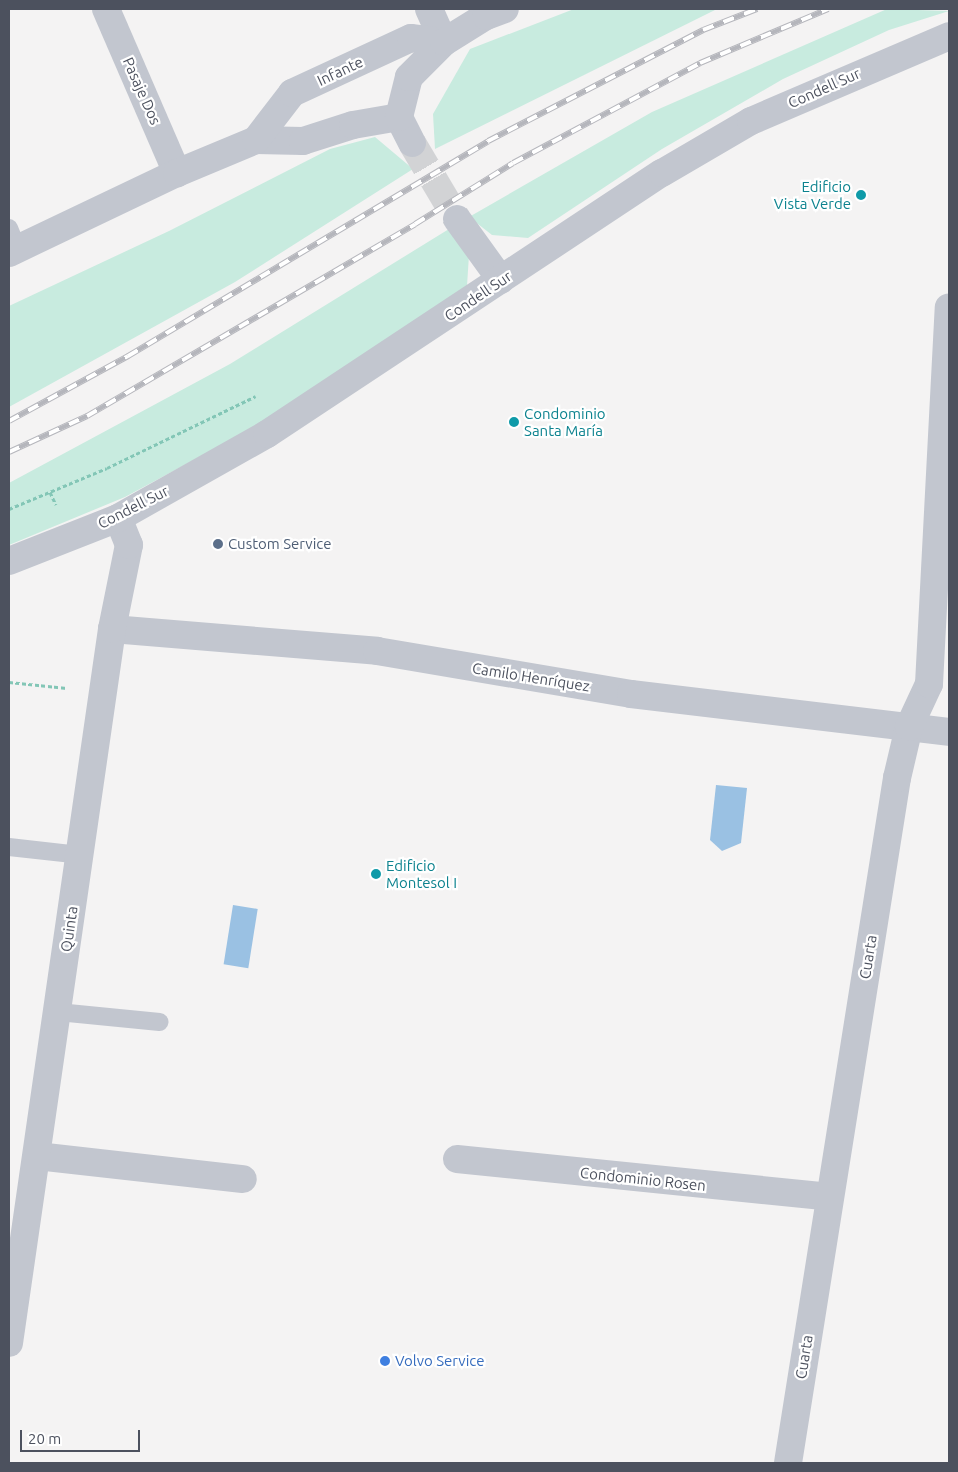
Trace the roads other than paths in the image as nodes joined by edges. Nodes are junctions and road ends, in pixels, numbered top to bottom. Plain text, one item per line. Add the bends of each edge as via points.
1 (106, 9) edge
2 (429, 9) edge
3 (505, 9) edge
4 (949, 36) edge
5 (444, 42) junction
6 (399, 117) junction
7 (256, 140) junction
8 (412, 143) tunnel mouth
9 (177, 173) junction
10 (457, 219) tunnel mouth
11 (12, 243) edge
12 (501, 280) junction
13 (949, 308) edge
14 (945, 454) edge
15 (118, 518) junction
16 (9, 561) edge
17 (112, 629) junction
18 (909, 727) junction
19 (949, 732) edge
20 (9, 847) edge
21 (80, 855) junction
22 (58, 1012) junction
23 (160, 1022) dead end
24 (37, 1156) junction
25 (457, 1159) dead end
26 (243, 1179) dead end
27 (828, 1197) junction
28 (9, 1343) edge
29 (788, 1463) edge

1 - 9 street, Pasaje Dos
2 - 5 street
3 - 5 street via 486,16
4 - 12 street, Condell Sur via 751,121 662,173
5 - 6 street via 408,77
5 - 7 street, Infante via 411,38 292,93
6 - 7 street, Infante via 353,125 303,141
6 - 8 street
7 - 9 street, Infante
9 - 11 street, Infante via 56,230
10 - 12 street
12 - 15 street, Condell Sur via 267,434
13 - 14 street, Cuarta
14 - 18 street, Cuarta via 929,684
15 - 16 street, Condell Sur
15 - 17 street, Quinta via 128,545
17 - 18 street, Camilo Henríquez via 378,651 631,694
17 - 21 street, Quinta
18 - 19 street, Camilo Henríquez
18 - 27 street, Cuarta via 897,778
20 - 21 lane
21 - 22 street, Quinta
22 - 23 lane
22 - 24 street, Quinta
24 - 26 street
24 - 28 street, Quinta
25 - 27 street, Condominio Rosen
27 - 29 street, Cuarta

